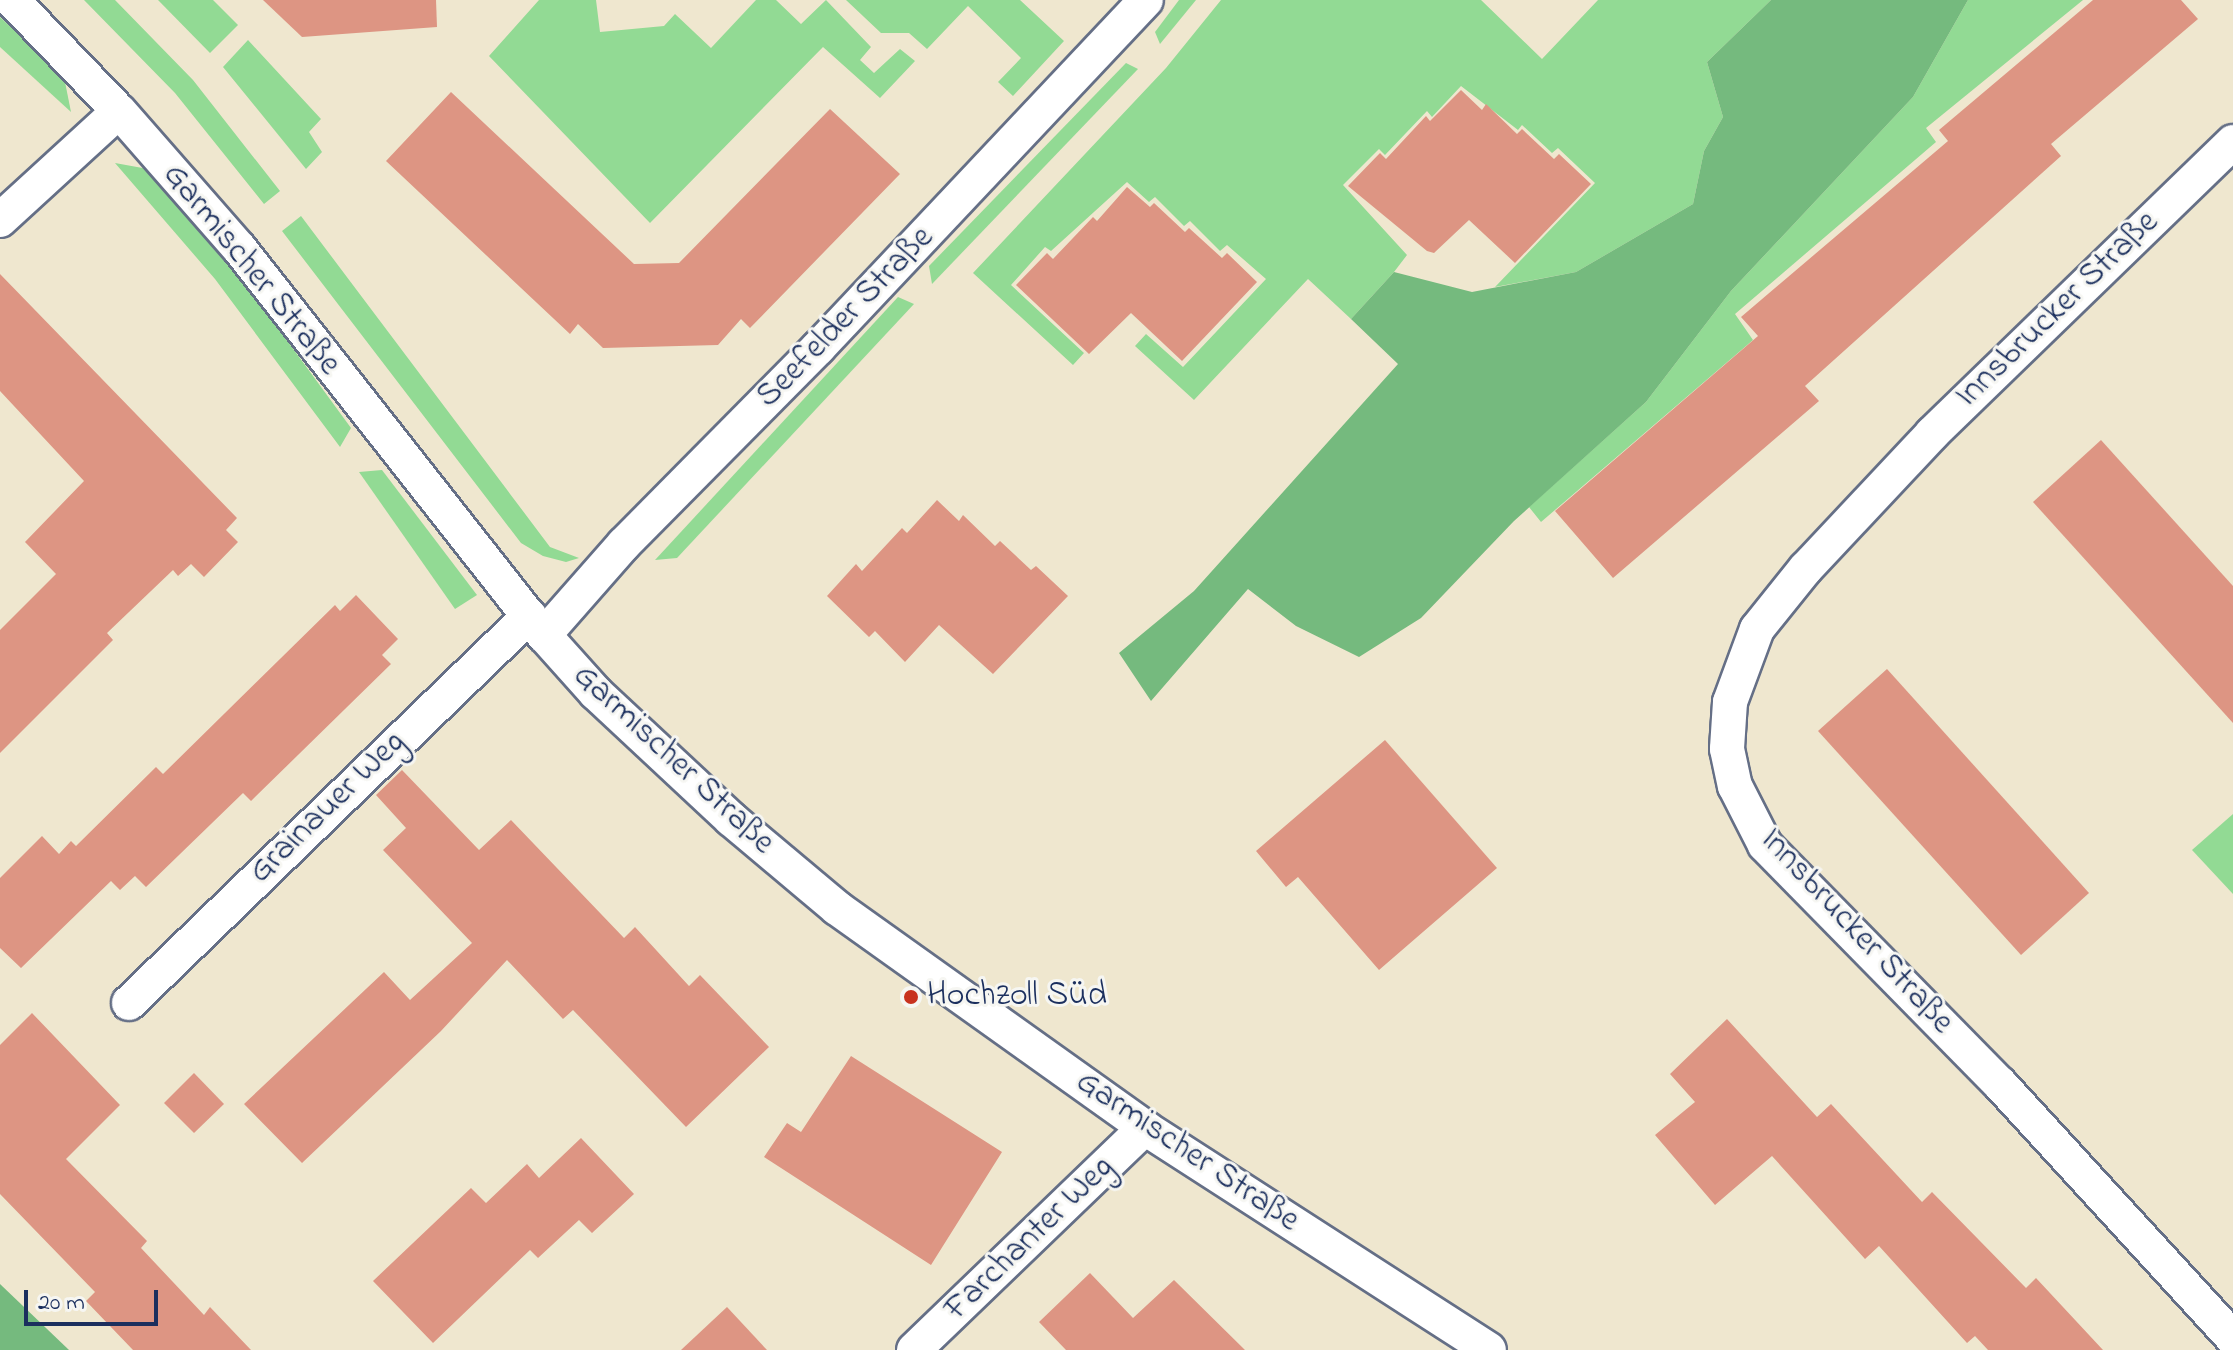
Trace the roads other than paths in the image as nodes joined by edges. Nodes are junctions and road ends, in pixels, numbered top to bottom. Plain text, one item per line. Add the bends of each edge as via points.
1 (12, 0) edge
2 (1146, 0) edge
3 (119, 111) junction
4 (2233, 142) edge
5 (0, 220) edge
6 (536, 625) junction
7 (129, 1003) dead end
8 (1145, 1128) junction
9 (2233, 1338) edge
10 (914, 1350) edge
11 (1489, 1350) edge

1 - 3 street, Garmischer Straße
2 - 6 street, Seefelder Straße via 764,405
3 - 5 street
3 - 6 street, Garmischer Straße via 239,248
4 - 9 street, Innsbrucker Straße via 1932,434 1806,568 1757,629 1730,702 1727,749 1735,786 1765,845 2000,1084
6 - 7 street, Grainauer Weg
6 - 8 street, Garmischer Straße via 596,693 720,809 837,908
8 - 10 street, Farchanter Weg
8 - 11 street, Garmischer Straße

